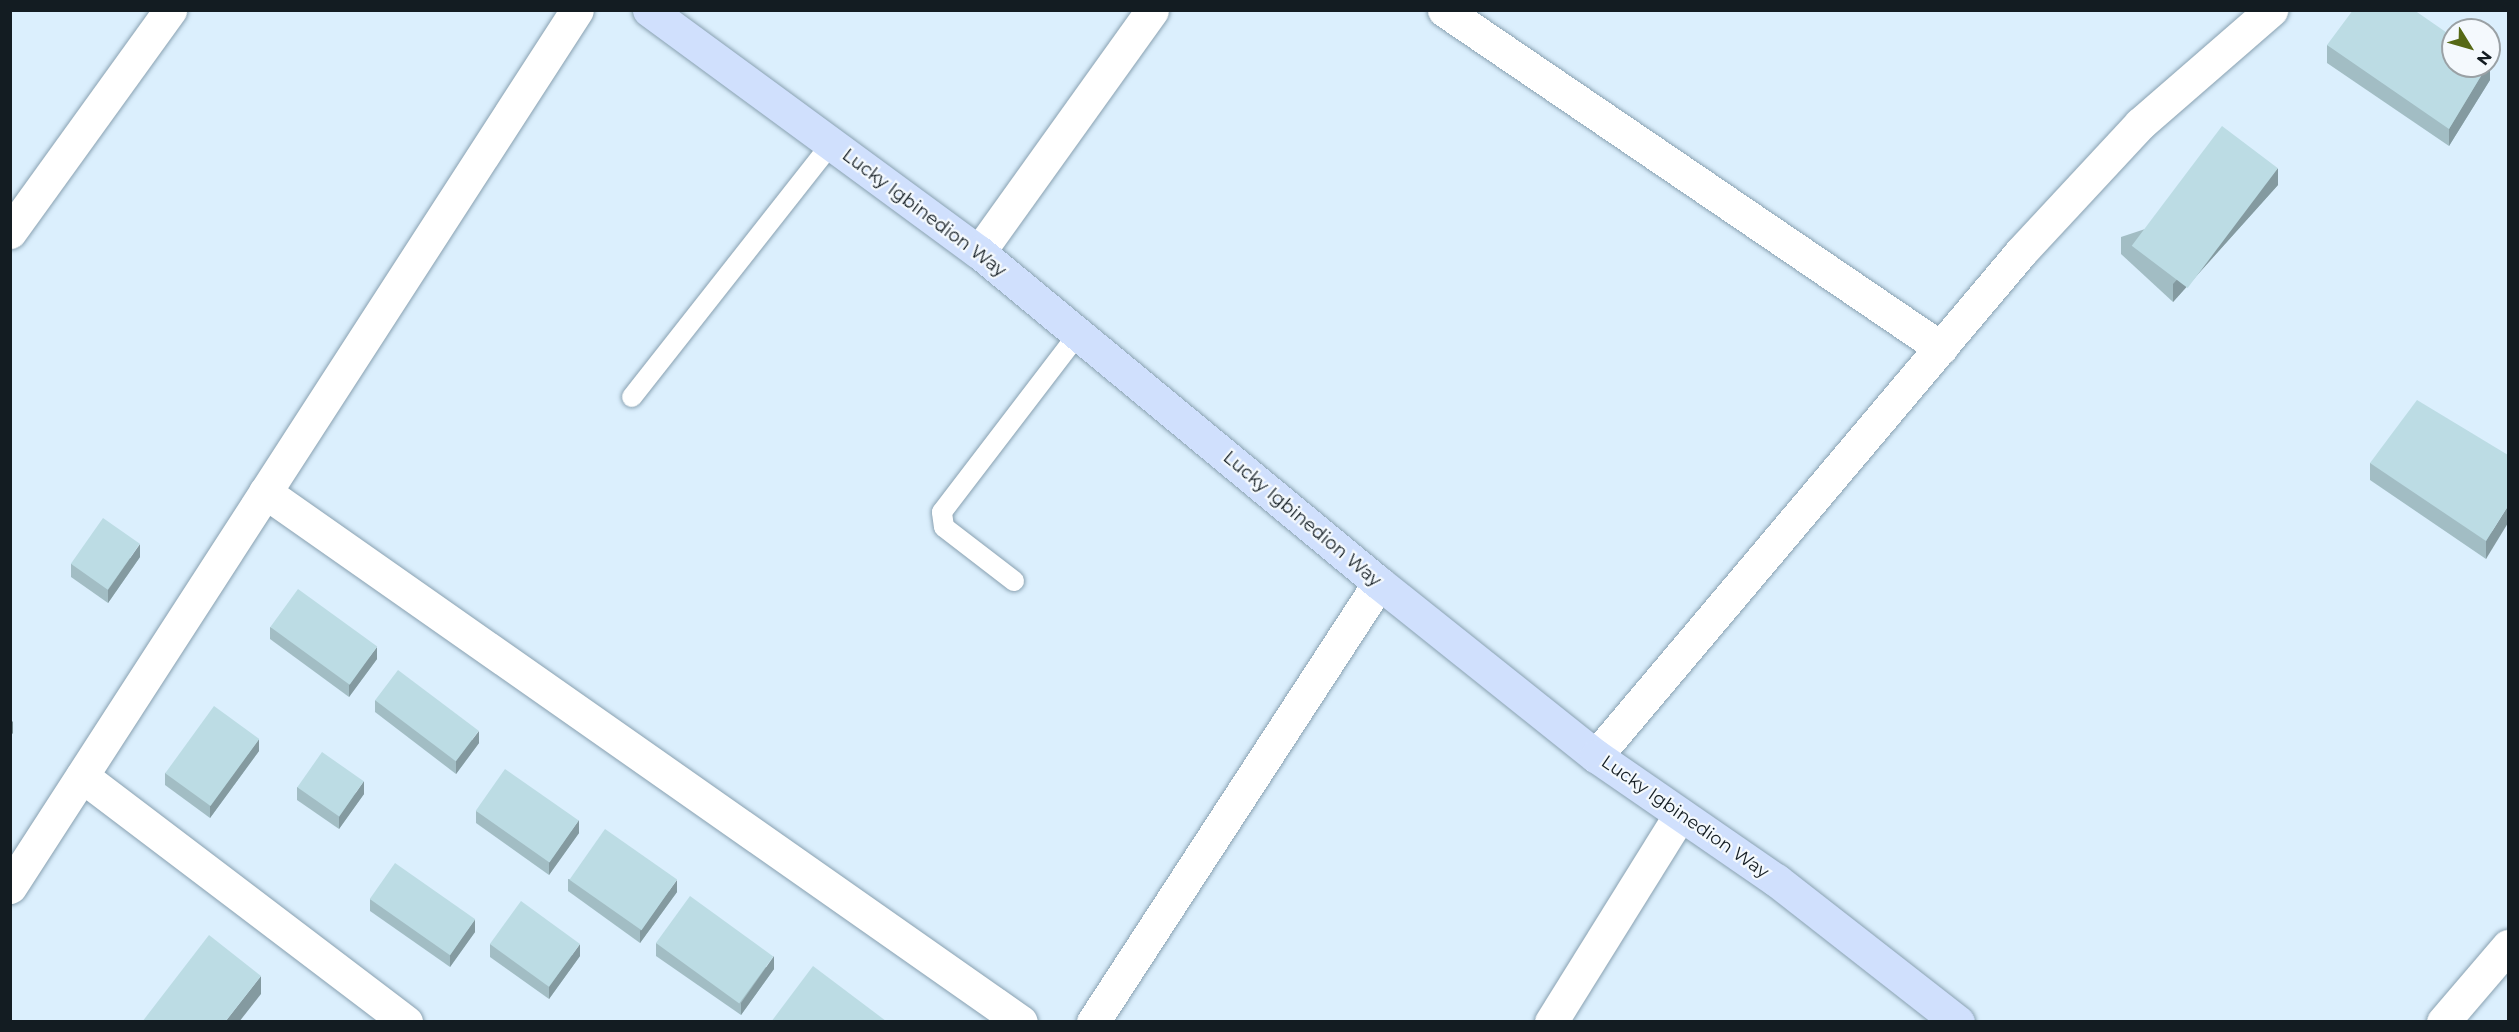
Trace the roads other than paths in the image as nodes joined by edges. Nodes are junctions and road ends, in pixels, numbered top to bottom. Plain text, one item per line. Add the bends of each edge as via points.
1 (170, 10) edge
2 (577, 10) edge
3 (649, 10) edge
4 (1152, 10) edge
5 (1444, 10) edge
6 (2271, 10) edge
7 (831, 144) junction
8 (10, 232) edge
9 (979, 252) junction
10 (1078, 334) junction
11 (1941, 348) junction
12 (632, 397) dead end
13 (265, 492) junction
14 (1014, 581) dead end
15 (1379, 583) junction
16 (1596, 756) junction
17 (82, 776) junction
18 (1680, 815) junction
19 (10, 887) edge
20 (2508, 946) edge
21 (389, 1017) edge
22 (1021, 1022) edge
23 (1093, 1022) edge
24 (1551, 1022) edge
25 (1958, 1022) edge
26 (2443, 1022) edge

1 - 8 street
2 - 13 street
3 - 7 street, Lucky Igbinedion Way
4 - 9 street
5 - 11 street
6 - 11 street via 2140,124 2021,252
7 - 9 street, Lucky Igbinedion Way
7 - 12 lane
9 - 10 street, Lucky Igbinedion Way
10 - 14 lane via 942,512 944,527
10 - 15 street, Lucky Igbinedion Way
11 - 16 street
13 - 17 street
13 - 22 street
15 - 16 street, Lucky Igbinedion Way
15 - 23 street
16 - 18 street, Lucky Igbinedion Way
17 - 19 street
17 - 21 street
18 - 24 street
18 - 25 street, Lucky Igbinedion Way via 1776,880
20 - 26 street

